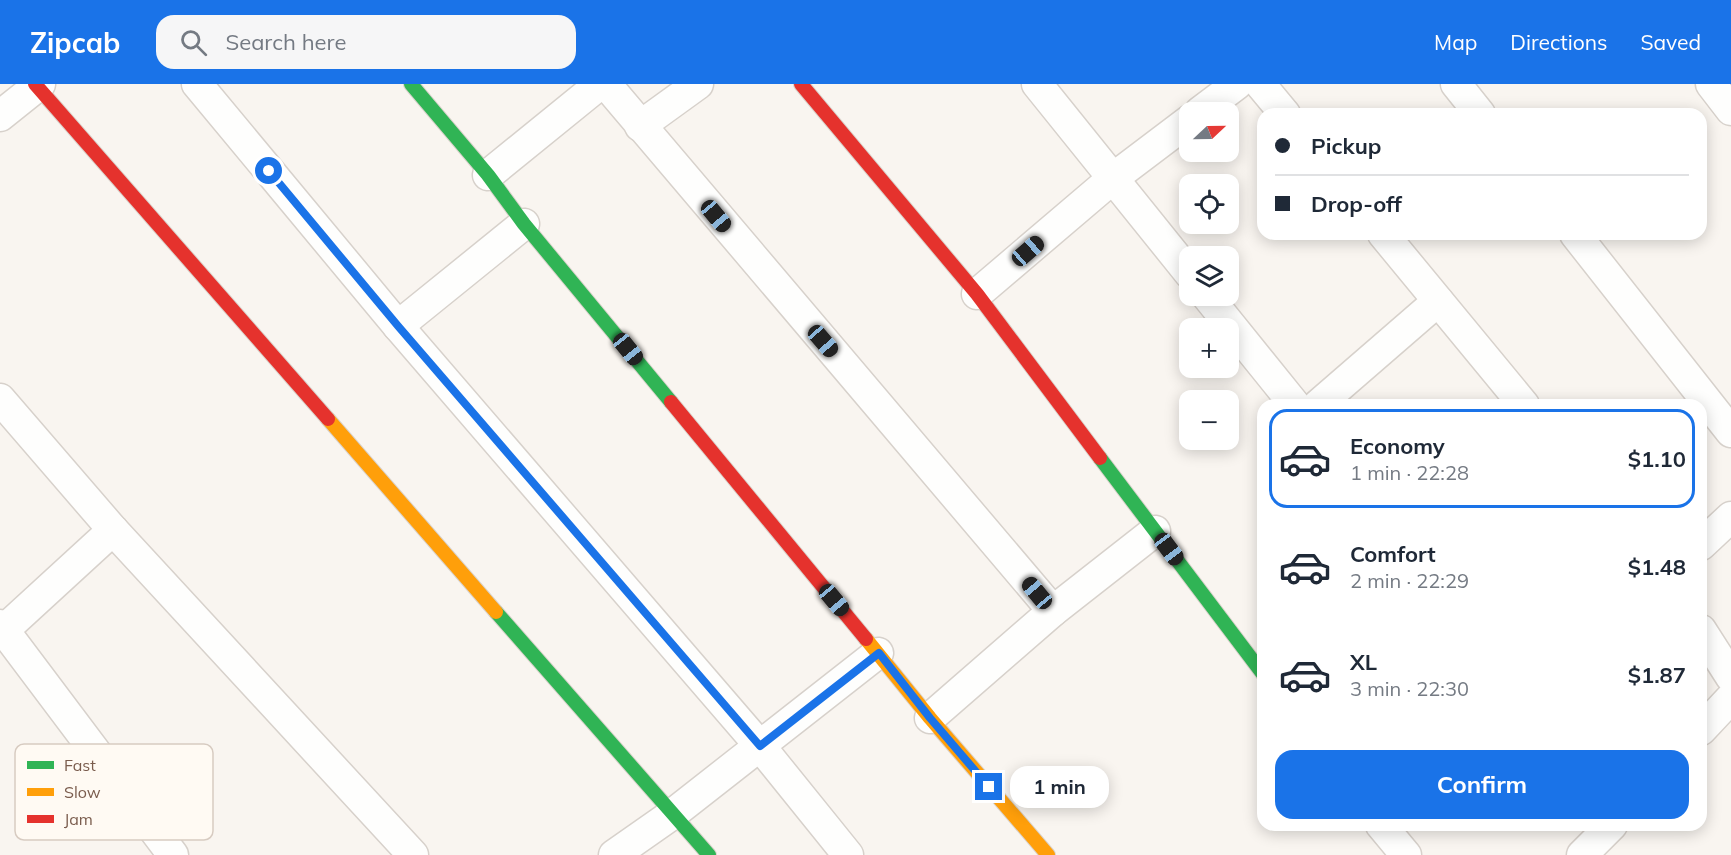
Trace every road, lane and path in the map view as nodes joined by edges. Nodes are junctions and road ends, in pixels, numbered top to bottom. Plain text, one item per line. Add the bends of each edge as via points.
1 (197, 84) edge
2 (411, 84) edge
3 (600, 84) edge
4 (606, 84) edge
5 (698, 84) edge
6 (801, 84) edge
7 (1037, 84) edge
8 (1238, 84) edge
9 (1260, 84) edge
10 (1456, 84) edge
11 (1711, 84) edge
12 (37, 85) edge
13 (1214, 102) edge
14 (1280, 108) edge
15 (1475, 108) edge
16 (1731, 110) edge
17 (0, 116) edge
18 (640, 126) junction
19 (1179, 128) edge
20 (488, 175) junction
21 (1112, 179) junction
22 (524, 224) junction
23 (1388, 240) edge
24 (1580, 240) edge
25 (1179, 261) edge
26 (977, 294) junction
27 (1438, 301) junction
28 (1215, 306) edge
29 (398, 326) junction
30 (0, 399) edge
31 (1290, 399) edge
32 (1325, 399) edge
33 (1519, 399) edge
34 (1705, 399) edge
35 (1707, 402) edge
36 (1731, 432) edge
37 (1731, 517) edge
38 (113, 530) junction
39 (1155, 531) junction
40 (1707, 539) edge
41 (1053, 611) junction
42 (2, 628) edge
43 (1707, 639) edge
44 (879, 653) junction
45 (1257, 666) edge
46 (1731, 677) edge
47 (1731, 698) edge
48 (930, 718) junction
49 (1707, 724) edge
50 (90, 744) edge
51 (760, 746) junction
52 (674, 813) junction
53 (1386, 831) edge
54 (1606, 831) edge
55 (163, 840) edge
56 (174, 855) edge
57 (413, 855) edge
58 (614, 855) edge
59 (709, 855) edge
60 (848, 855) edge
61 (1047, 855) edge
62 (1406, 855) edge
63 (1582, 855) edge

1 - 29 street
2 - 20 street
3 - 20 street
4 - 18 street
5 - 18 street
6 - 26 street
7 - 21 street
8 - 13 street
9 - 14 street
10 - 15 street
11 - 16 street
12 - 17 street
12 - 52 street
18 - 41 street
19 - 21 street
20 - 22 street
21 - 25 street
21 - 26 street
22 - 29 street
22 - 44 street
23 - 27 street
24 - 34 street
26 - 39 street
27 - 32 street
27 - 33 street
28 - 31 street
29 - 51 street
30 - 38 street
35 - 36 street
37 - 40 street
38 - 42 street
38 - 57 street
39 - 41 street
39 - 45 street
41 - 48 street
42 - 50 street
43 - 46 street
44 - 48 street
44 - 51 street
47 - 49 street
48 - 61 street
51 - 52 street
51 - 60 street
52 - 58 street
52 - 59 street
53 - 62 street
54 - 63 street
55 - 56 street

